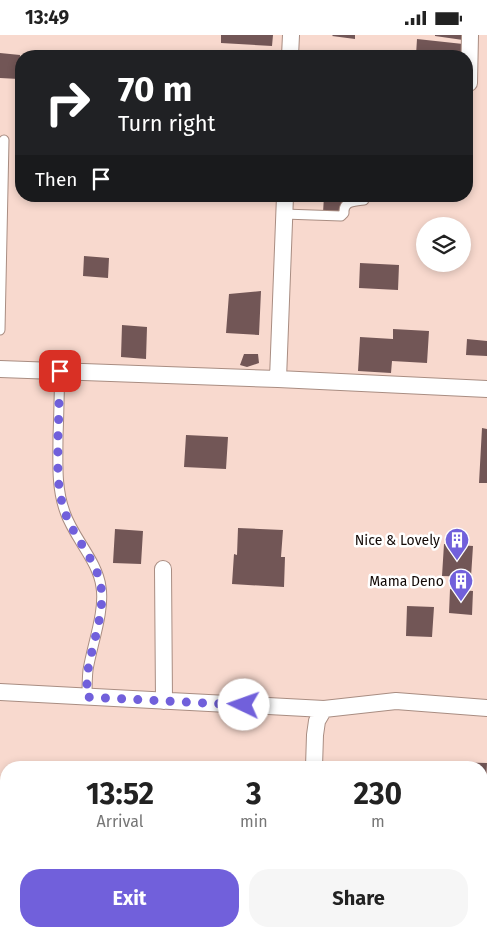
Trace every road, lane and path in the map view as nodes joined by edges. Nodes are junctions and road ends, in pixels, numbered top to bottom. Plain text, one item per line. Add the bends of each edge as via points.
1 (291, 35) edge
2 (470, 35) edge
3 (290, 50) edge
4 (470, 50) edge
5 (4, 140) dead end
6 (285, 202) edge
7 (350, 202) edge
8 (284, 214) junction
9 (0, 330) edge
10 (0, 369) edge
11 (60, 371) junction
12 (278, 379) junction
13 (487, 389) edge
14 (163, 569) dead end
15 (0, 692) edge
16 (86, 697) junction
17 (164, 701) junction
18 (487, 708) edge
19 (324, 709) junction
20 (314, 761) edge
21 (322, 761) edge

1 - 3 street
2 - 4 street
5 - 9 lane
6 - 8 street
7 - 8 lane via 341,216
8 - 12 street
10 - 11 street
11 - 12 street
11 - 16 lane via 58,455 61,500 102,588
12 - 13 street
14 - 17 street
15 - 16 street
16 - 17 street
17 - 19 street
18 - 19 street via 396,701
19 - 20 street via 317,721
19 - 21 street

